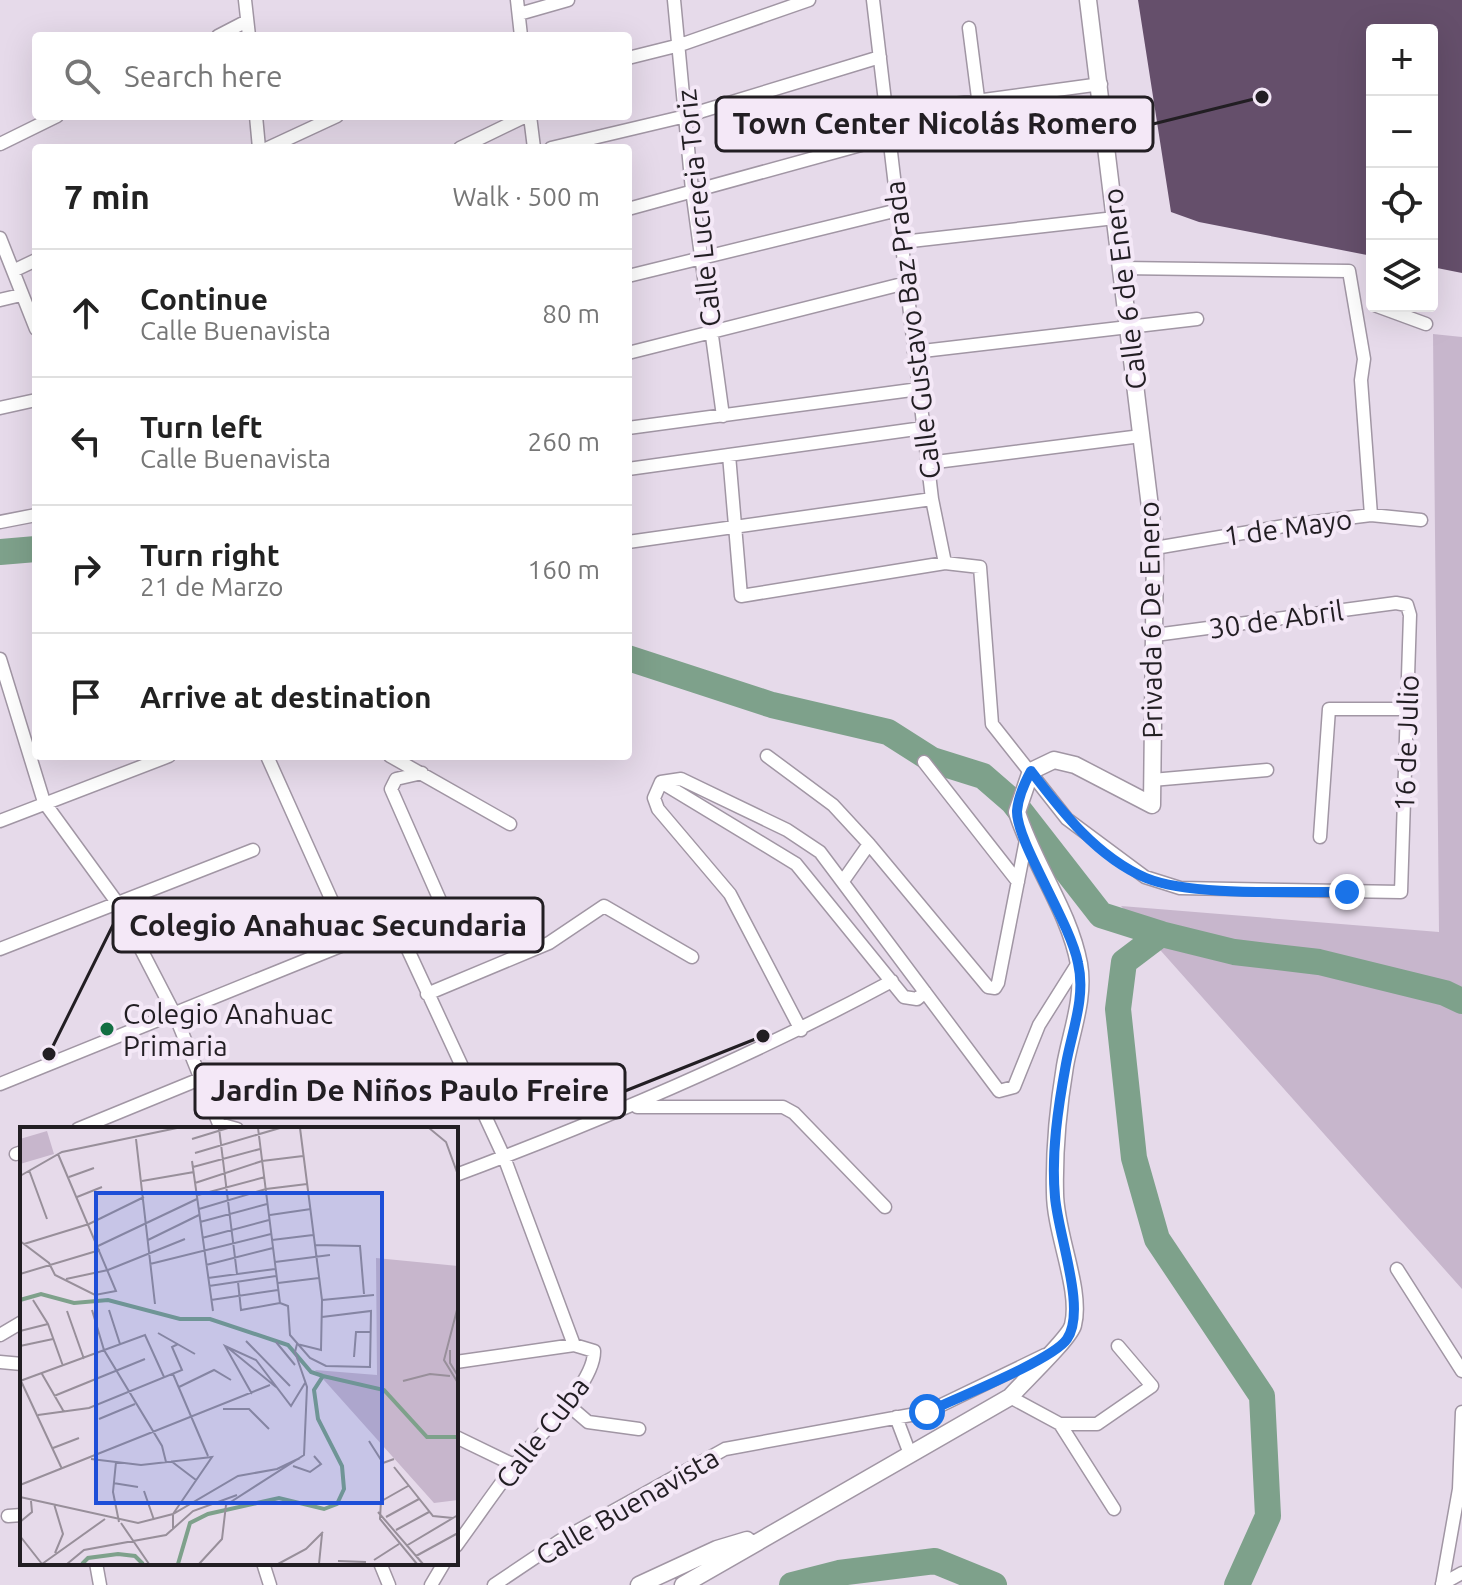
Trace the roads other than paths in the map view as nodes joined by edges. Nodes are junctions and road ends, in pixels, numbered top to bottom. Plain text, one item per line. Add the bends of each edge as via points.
1 (245, 0) edge
2 (517, 0) edge
3 (568, 0) edge
4 (674, 0) edge
5 (809, 0) edge
6 (873, 0) edge
7 (1088, 0) edge
8 (519, 14) junction
9 (247, 21) junction
10 (969, 28) dead end
11 (226, 32) edge
12 (248, 32) edge
13 (517, 32) edge
14 (680, 45) junction
15 (632, 57) edge
16 (880, 57) junction
17 (1101, 84) junction
18 (978, 98) junction
19 (887, 113) junction
20 (686, 116) junction
21 (49, 120) edge
22 (256, 120) edge
23 (328, 120) edge
24 (520, 120) edge
25 (529, 120) edge
26 (890, 137) junction
27 (0, 144) edge
28 (259, 144) edge
29 (277, 144) edge
30 (468, 144) edge
31 (533, 144) edge
32 (568, 144) edge
33 (692, 190) junction
34 (632, 208) edge
35 (898, 210) junction
36 (1115, 218) junction
37 (0, 238) edge
38 (902, 242) junction
39 (702, 256) junction
40 (32, 262) edge
41 (1121, 268) junction
42 (13, 271) junction
43 (632, 275) edge
44 (906, 283) junction
45 (21, 295) junction
46 (1354, 298) junction
47 (0, 300) edge
48 (1366, 302) edge
49 (1394, 312) edge
50 (1197, 319) dead end
51 (32, 320) edge
52 (1426, 324) dead end
53 (1128, 326) junction
54 (712, 333) junction
55 (632, 352) edge
56 (914, 352) junction
57 (919, 389) junction
58 (32, 401) edge
59 (0, 408) edge
60 (723, 416) junction
61 (632, 427) edge
62 (923, 428) junction
63 (1141, 436) junction
64 (729, 455) junction
65 (928, 463) junction
66 (632, 468) edge
67 (932, 499) junction
68 (1371, 515) junction
69 (32, 516) edge
70 (1421, 520) dead end
71 (0, 522) edge
72 (734, 525) junction
73 (632, 541) edge
74 (1155, 548) junction
75 (945, 563) junction
76 (1396, 603) joint
77 (1155, 635) junction
78 (0, 659) edge
79 (1407, 709) junction
80 (767, 756) dead end
81 (120, 760) edge
82 (158, 760) edge
83 (269, 760) edge
84 (398, 760) edge
85 (924, 762) dead end
86 (1267, 770) dead end
87 (1031, 771) junction
88 (124, 772) junction
89 (422, 773) junction
90 (1152, 780) junction
91 (661, 782) junction
92 (44, 802) junction
93 (0, 821) edge
94 (510, 824) dead end
95 (1320, 837) dead end
96 (1026, 840) junction
97 (869, 844) junction
98 (253, 850) dead end
99 (843, 881) junction
100 (1018, 882) junction
101 (116, 901) junction
102 (396, 924) junction
103 (350, 941) junction
104 (0, 949) edge
105 (692, 957) dead end
106 (1078, 963) junction
107 (892, 981) junction
108 (925, 992) junction
109 (427, 994) junction
110 (175, 1015) junction
111 (795, 1033) junction
112 (200, 1079) junction
113 (0, 1084) edge
114 (626, 1108) junction
115 (83, 1127) edge
116 (230, 1127) edge
117 (504, 1157) junction
118 (458, 1174) edge
119 (885, 1207) dead end
120 (1397, 1269) dead end
121 (20, 1323) edge
122 (0, 1335) edge
123 (574, 1345) junction
124 (1118, 1346) dead end
125 (1047, 1355) junction
126 (0, 1362) edge
127 (458, 1362) edge
128 (20, 1364) edge
129 (1462, 1371) edge
130 (1010, 1397) junction
131 (567, 1404) junction
132 (1462, 1412) edge
133 (896, 1417) junction
134 (1060, 1424) junction
135 (639, 1429) dead end
136 (458, 1438) edge
137 (910, 1454) junction
138 (514, 1465) junction
139 (1114, 1509) dead end
140 (20, 1515) edge
141 (8, 1516) dead end
142 (768, 1534) junction
143 (458, 1543) edge
144 (96, 1565) edge
145 (264, 1565) edge
146 (381, 1565) edge
147 (443, 1565) edge
148 (1462, 1573) edge
149 (100, 1585) edge
150 (270, 1585) edge
151 (389, 1585) edge
152 (431, 1585) edge
153 (494, 1585) edge
154 (639, 1585) edge
155 (683, 1585) edge
156 (1442, 1585) edge

1 - 9 street
2 - 8 street
3 - 8 street
4 - 14 street, Calle Lucrecia Toriz
5 - 14 street
6 - 16 street, Calle Gustavo Baz Prada
7 - 17 street, Calle 6 de Enero
8 - 13 street
9 - 11 street
9 - 12 street
10 - 18 street
14 - 15 street
14 - 20 street, Calle Lucrecia Toriz
16 - 19 street, Calle Gustavo Baz Prada
16 - 20 street
17 - 18 street
17 - 36 street, Calle 6 de Enero
18 - 19 street
19 - 26 street, Calle Gustavo Baz Prada
20 - 32 street
20 - 33 street, Calle Lucrecia Toriz
21 - 27 street
22 - 28 street
23 - 29 street
24 - 30 street
25 - 31 street
26 - 33 street
26 - 35 street, Calle Gustavo Baz Prada
33 - 34 street
33 - 39 street, Calle Lucrecia Toriz
35 - 38 street, Calle Gustavo Baz Prada
35 - 39 street
36 - 38 street
36 - 41 street, Calle 6 de Enero
37 - 42 street
38 - 44 street, Calle Gustavo Baz Prada
39 - 43 street
39 - 54 street, Calle Lucrecia Toriz
40 - 42 street
41 - 46 street via 1349,271
41 - 53 street, Calle 6 de Enero
42 - 45 street
44 - 54 street
44 - 56 street, Calle Gustavo Baz Prada
45 - 47 street
45 - 51 street
46 - 48 street
46 - 68 street via 1364,359
49 - 52 street
50 - 53 street
53 - 56 street
53 - 63 street, Calle 6 de Enero
54 - 55 street
54 - 60 street, Calle Lucrecia Toriz
56 - 57 street, Calle Gustavo Baz Prada
57 - 60 street
57 - 62 street, Calle Gustavo Baz Prada
58 - 59 street
60 - 61 street
62 - 64 street
62 - 65 street, Calle Gustavo Baz Prada
63 - 65 street
63 - 74 street, Privada 6 De Enero
64 - 66 street
64 - 72 street
65 - 67 street, Calle Gustavo Baz Prada
67 - 72 street
67 - 75 street, Calle Gustavo Baz Prada
68 - 70 street, 1 de Mayo
68 - 74 street, 1 de Mayo
69 - 71 street
72 - 73 street
72 - 75 street via 741,596
74 - 77 street, Privada 6 De Enero
75 - 87 street via 980,567 992,724
76 - 77 street, 30 de Abril
76 - 79 street, 16 de Julio via 1407,605 1410,615
77 - 90 street, Privada 6 De Enero
78 - 92 street
79 - 87 street, 16 de Julio via 1401,892 1180,888 1145,877 1067,819
79 - 95 street via 1329,709
80 - 97 street via 833,805
81 - 88 street
82 - 88 street
83 - 103 street
84 - 89 street
85 - 100 street
86 - 90 street
87 - 90 street, Privada 6 De Enero via 1054,760 1075,765 1152,805
87 - 96 street, Calle Buenavista via 1017,812
88 - 92 street
89 - 94 street
89 - 102 street via 396,779 391,789 442,905
91 - 99 street via 681,779 804,840
91 - 107 street via 796,864
91 - 111 street via 654,798 658,809 730,894
92 - 93 street
92 - 101 street
96 - 100 street
96 - 106 street, Calle Buenavista
97 - 99 street
97 - 100 street via 988,987 998,983
98 - 101 street
99 - 108 street
101 - 104 street
101 - 110 street
102 - 103 street
102 - 109 street
103 - 110 street
105 - 109 street via 604,906 549,943
106 - 108 street via 1039,1025 1014,1087 1007,1091 999,1091
106 - 125 street, Calle Buenavista via 1081,992 1058,1108 1055,1195 1075,1295 1073,1325 1066,1341
107 - 108 street via 911,1000
107 - 111 street
109 - 117 street
110 - 112 street
110 - 113 street
111 - 114 street
112 - 115 street
112 - 116 street via 219,1124
114 - 117 street
114 - 119 street via 783,1107
117 - 118 street
117 - 123 street
120 - 129 street
121 - 122 street
123 - 127 street, Calle Cuba
123 - 131 street, Calle Cuba via 594,1351 595,1362
124 - 134 street via 1152,1386 1097,1424
125 - 130 street
125 - 133 street, Calle Buenavista via 927,1412
126 - 128 street
130 - 134 street
130 - 137 street
131 - 135 street via 588,1422
131 - 138 street, Calle Cuba
132 - 156 street via 1459,1489
133 - 137 street
133 - 153 street, Calle Buenavista via 725,1449 561,1540
134 - 139 street
136 - 138 street
137 - 142 street
138 - 143 street, Calle Cuba
140 - 141 street
142 - 154 street via 717,1549
142 - 155 street
144 - 149 street
145 - 150 street
146 - 151 street
147 - 152 street
148 - 156 street

